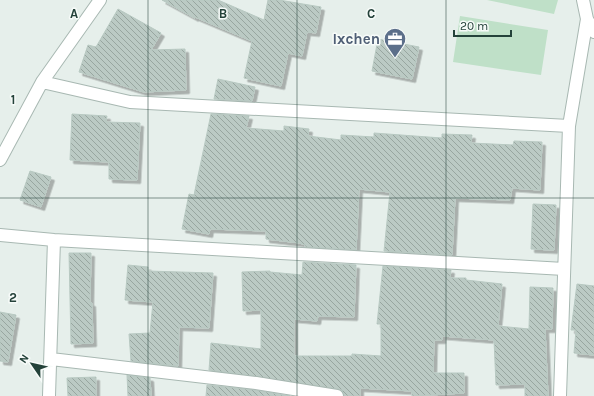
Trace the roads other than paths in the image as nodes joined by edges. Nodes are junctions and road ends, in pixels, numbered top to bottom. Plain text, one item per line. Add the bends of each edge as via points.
1 (100, 0) edge
2 (583, 0) edge
3 (587, 19) junction
4 (594, 32) edge
5 (42, 82) junction
6 (569, 126) junction
7 (0, 160) edge
8 (0, 235) edge
9 (54, 240) junction
10 (564, 269) junction
11 (52, 359) junction
12 (49, 396) edge
13 (337, 396) edge
14 (560, 396) edge

1 - 5 street
2 - 3 street
3 - 4 street
3 - 6 street
5 - 6 street via 130,102
5 - 7 street
6 - 10 street
8 - 9 street
9 - 10 street
9 - 11 street
10 - 14 street
11 - 12 street
11 - 13 street via 256,383

